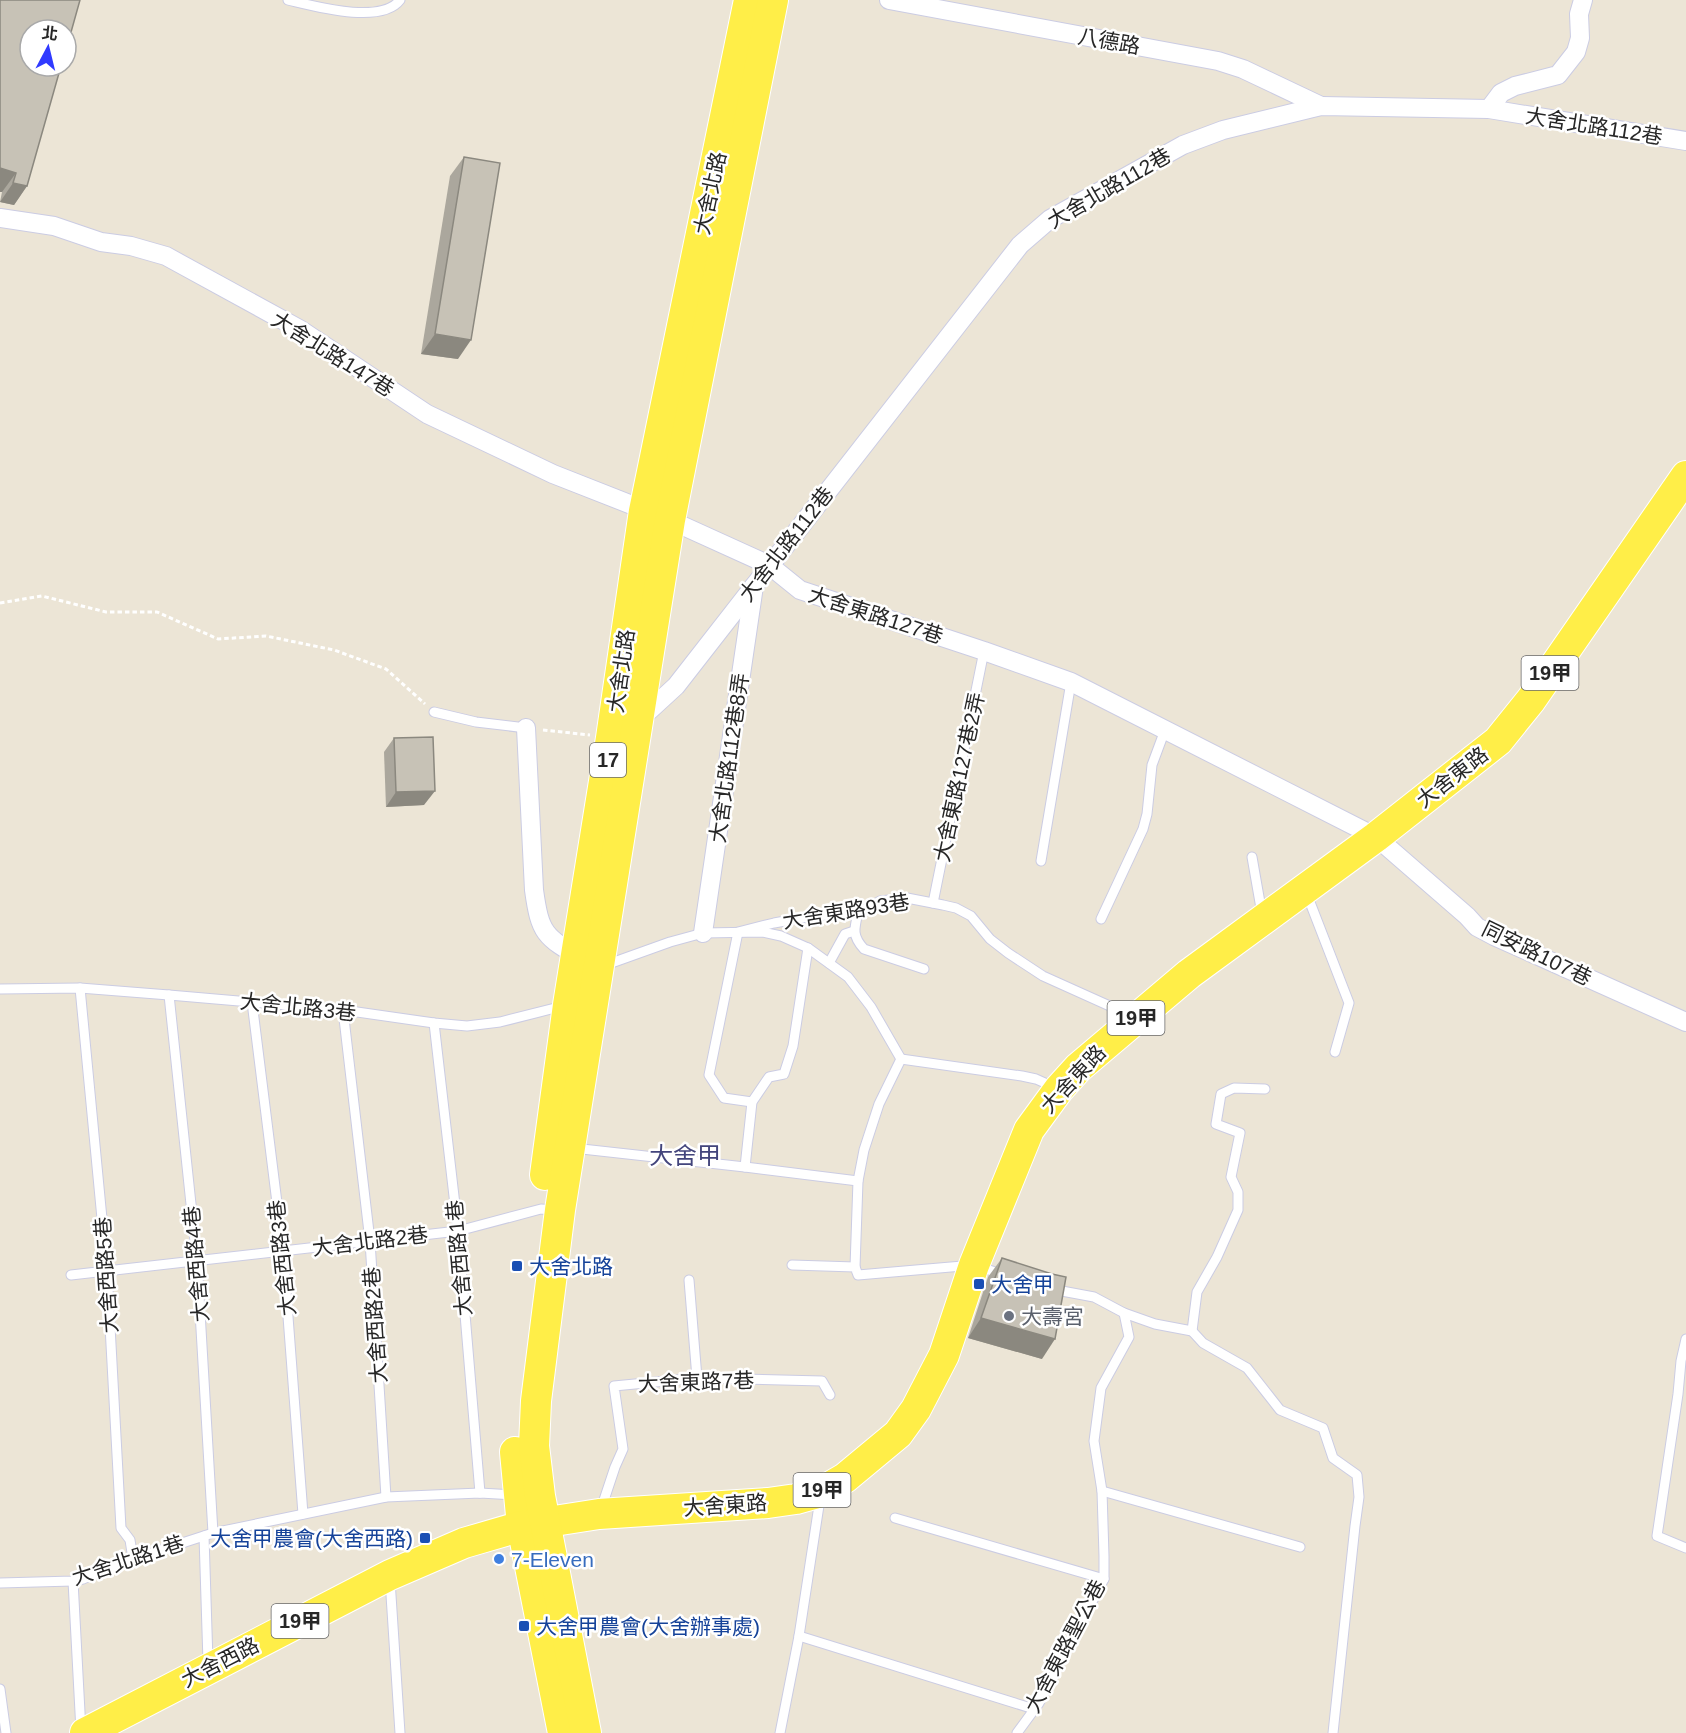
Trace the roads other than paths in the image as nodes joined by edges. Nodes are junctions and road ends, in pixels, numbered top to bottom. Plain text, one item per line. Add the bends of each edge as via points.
1 (288, 0) edge
2 (400, 0) edge
3 (750, 0) edge
4 (773, 0) edge
5 (889, 0) edge
6 (1583, 0) edge
7 (1321, 106) junction
8 (1489, 109) junction
9 (1686, 141) edge
10 (0, 218) edge
11 (1686, 476) edge
12 (657, 516) junction
13 (769, 565) junction
14 (754, 584) junction
15 (984, 651) junction
16 (1071, 682) junction
17 (434, 711) road end
18 (621, 724) junction
19 (526, 728) joint
20 (1165, 730) junction
21 (1376, 837) junction
22 (1252, 857) dead end
23 (1041, 861) dead end
24 (1305, 890) junction
25 (933, 903) junction
26 (858, 913) junction
27 (1101, 919) dead end
28 (1263, 920) junction
29 (854, 931) junction
30 (738, 932) junction
31 (704, 933) junction
32 (808, 948) junction
33 (587, 962) junction
34 (829, 963) junction
35 (924, 969) dead end
36 (80, 988) junction
37 (0, 989) edge
38 (169, 995) junction
39 (252, 1002) junction
40 (580, 1006) junction
41 (343, 1010) junction
42 (1137, 1018) junction
43 (1686, 1022) edge
44 (434, 1023) junction
45 (1335, 1052) dead end
46 (901, 1059) junction
47 (1059, 1089) junction
48 (1265, 1089) dead end
49 (752, 1102) junction
50 (560, 1146) junction
51 (745, 1167) junction
52 (858, 1181) junction
53 (550, 1209) junction
54 (458, 1231) junction
55 (370, 1241) junction
56 (283, 1251) junction
57 (197, 1261) junction
58 (792, 1265) dead end
59 (974, 1265) junction
60 (855, 1267) junction
61 (107, 1271) junction
62 (71, 1275) dead end
63 (689, 1280) dead end
64 (1019, 1280) edge
65 (1041, 1287) edge
66 (1124, 1313) junction
67 (1192, 1331) junction
68 (1686, 1339) edge
69 (697, 1378) junction
70 (830, 1395) dead end
71 (821, 1491) junction
72 (1102, 1491) junction
73 (480, 1493) junction
74 (386, 1497) junction
75 (531, 1510) junction
76 (303, 1514) junction
77 (599, 1514) junction
78 (895, 1518) dead end
79 (208, 1534) junction
80 (1300, 1547) dead end
81 (1686, 1548) edge
82 (133, 1559) junction
83 (390, 1575) junction
84 (1104, 1579) junction
85 (73, 1581) junction
86 (0, 1583) edge
87 (799, 1636) junction
88 (208, 1668) junction
89 (0, 1689) edge
90 (1035, 1709) junction
91 (6, 1733) edge
92 (83, 1733) edge
93 (400, 1733) edge
94 (563, 1733) edge
95 (586, 1733) edge
96 (780, 1733) edge
97 (1017, 1733) edge
98 (1333, 1733) edge

1 - 2 lane via 363,13 384,10
3 - 12 main road, 大舍北路 / 17
4 - 12 main road, 大舍北路 / 17
5 - 7 street, 八德路 via 1218,61
6 - 8 street via 1576,52 1558,75 1515,86 1502,93
7 - 8 street, 大舍北路112巷
7 - 13 street, 大舍北路112巷 via 1223,130 1183,145 1050,219 1020,244
8 - 9 street, 大舍北路112巷
10 - 12 street, 大舍北路147巷 via 54,226 101,242 166,256 301,330 427,414 553,474
11 - 21 main road, 大舍東路 / 19甲 via 1498,741
12 - 13 street, 大舍東路127巷
12 - 18 main road, 大舍北路 / 17
13 - 14 street, 大舍北路112巷
13 - 15 street, 大舍東路127巷 via 800,590
14 - 18 street, 大舍北路112巷 via 676,686
14 - 31 street, 大舍北路112巷8弄
15 - 16 street, 大舍東路127巷
15 - 25 lane, 大舍東路127巷2弄
16 - 20 street, 大舍東路127巷
16 - 23 lane
17 - 19 lane via 476,722
18 - 33 main road, 大舍北路 / 17
19 - 33 street via 538,916 543,930 554,942
20 - 21 street, 大舍東路127巷
20 - 27 lane via 1152,765 1143,829
21 - 24 main road, 大舍東路 / 19甲
21 - 43 street, 同安路107巷 via 1477,927
22 - 28 lane
24 - 28 main road, 大舍東路 / 19甲
24 - 45 lane via 1349,1003
25 - 26 lane, 大舍東路93巷 via 907,898 880,902
25 - 42 lane, 大舍東路93巷 via 971,916 990,939 1042,976
26 - 29 lane
26 - 30 lane, 大舍東路93巷 via 793,919
28 - 42 main road, 大舍東路 / 19甲
29 - 34 lane via 845,934
29 - 35 lane via 864,949
30 - 31 lane
30 - 32 lane via 781,936
30 - 49 lane via 710,1075 724,1098
31 - 33 lane
32 - 34 lane
32 - 49 lane via 793,1046 784,1074 769,1077
33 - 40 main road, 大舍北路 / 17
34 - 46 lane via 848,977 872,1007
36 - 37 lane, 大舍北路3巷
36 - 38 lane, 大舍北路3巷
36 - 61 lane, 大舍西路5巷
38 - 39 lane, 大舍北路3巷
38 - 57 lane, 大舍西路4巷
39 - 41 lane, 大舍北路3巷
39 - 56 lane, 大舍西路3巷
40 - 44 lane, 大舍北路3巷 via 467,1026
40 - 50 main road, 大舍北路 / 17
41 - 44 lane, 大舍北路3巷
41 - 55 lane, 大舍西路2巷
42 - 47 main road, 大舍東路 / 19甲
44 - 54 lane, 大舍西路1巷
46 - 47 lane via 1036,1078
46 - 52 lane via 879,1104
47 - 59 main road, 大舍東路 / 19甲 via 1029,1130
48 - 67 lane via 1234,1088 1221,1094 1216,1124 1240,1132 1231,1177 1238,1192 1238,1210 1197,1292
49 - 51 lane
50 - 51 lane
50 - 53 main road, 大舍北路 / 17
51 - 52 lane
52 - 60 lane
53 - 54 lane, 大舍北路2巷
53 - 75 main road, 大舍北路 / 17
54 - 55 lane, 大舍北路2巷
54 - 73 lane, 大舍西路1巷
55 - 56 lane, 大舍北路2巷
55 - 74 lane, 大舍西路2巷
56 - 57 lane, 大舍北路2巷
56 - 76 lane, 大舍西路3巷
57 - 61 lane, 大舍北路2巷
57 - 79 lane, 大舍西路4巷
58 - 60 lane
59 - 60 lane via 858,1275
59 - 64 lane
59 - 71 main road, 大舍東路 / 19甲 via 944,1356 916,1408 898,1434 874,1455
61 - 62 lane, 大舍北路2巷
61 - 82 lane, 大舍西路5巷 via 121,1528 130,1540
63 - 69 lane
65 - 66 lane via 1094,1297
66 - 67 lane
66 - 72 lane, 大舍東路聖公巷 via 1129,1337 1101,1388 1094,1441
67 - 98 lane via 1203,1343 1247,1368 1280,1410 1323,1428 1333,1458 1357,1475 1359,1497
68 - 81 lane via 1657,1536
69 - 70 lane, 大舍東路7巷 via 822,1381
69 - 77 lane, 大舍東路7巷 via 614,1386 623,1449
71 - 77 main road, 大舍東路 / 19甲 via 768,1503
71 - 87 lane
72 - 80 lane
72 - 84 lane, 大舍東路聖公巷
73 - 74 lane, 大舍北路1巷
73 - 75 lane, 大舍北路1巷
74 - 76 lane, 大舍北路1巷
75 - 77 main road, 大舍東路 / 19甲
75 - 83 main road, 大舍西路 / 19甲
75 - 94 main road, 17
75 - 95 main road, 17
76 - 79 lane, 大舍北路1巷
78 - 84 lane
79 - 82 lane, 大舍北路1巷
79 - 88 lane, 大舍西路4巷
82 - 85 lane, 大舍北路1巷
83 - 88 main road, 大舍西路 / 19甲
83 - 93 lane
84 - 90 lane, 大舍東路聖公巷
85 - 86 lane, 大舍北路1巷
85 - 92 lane
87 - 90 lane
87 - 96 lane
88 - 92 main road, 大舍西路 / 19甲
89 - 91 lane
90 - 97 lane, 大舍東路聖公巷

